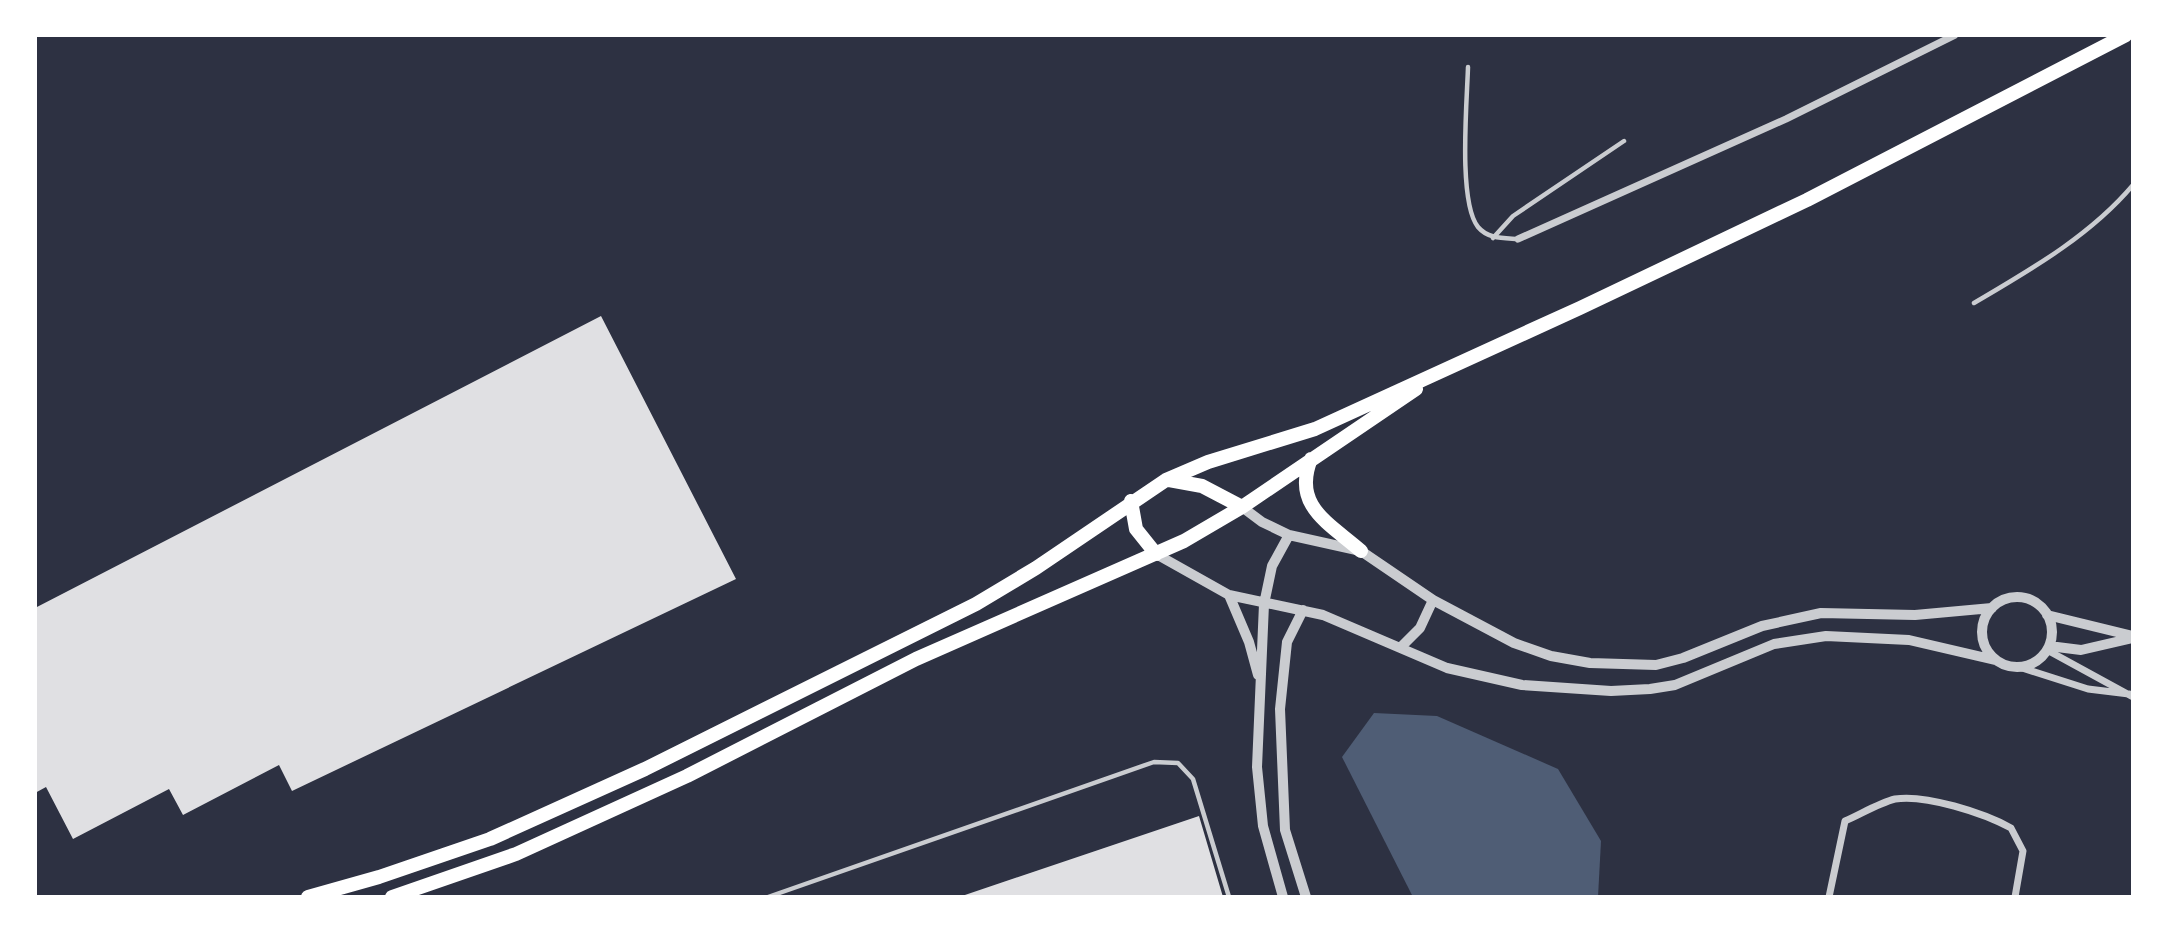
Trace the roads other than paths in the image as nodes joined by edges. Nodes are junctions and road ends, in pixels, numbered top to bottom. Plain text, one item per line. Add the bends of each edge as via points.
1 (1955, 35) edge
2 (2126, 35) edge
3 (1468, 67) dead end
4 (1624, 141) dead end
5 (2133, 184) edge
6 (1493, 238) junction
7 (1518, 239) joint
8 (1973, 303) dead end
9 (1453, 367) junction
10 (1311, 460) junction
11 (1166, 480) junction
12 (1131, 501) junction
13 (1242, 507) junction
14 (1289, 535) junction
15 (1361, 551) junction
16 (1156, 554) junction
17 (1229, 595) junction
18 (1433, 600) junction
19 (1264, 604) junction
20 (1992, 608) junction
21 (1303, 610) junction
22 (2047, 615) junction
23 (2133, 637) edge
24 (1400, 648) junction
25 (2048, 648) junction
26 (1995, 660) junction
27 (2020, 667) junction
28 (1261, 689) junction
29 (2131, 695) edge
30 (308, 897) edge
31 (392, 897) edge
32 (768, 897) edge
33 (1229, 897) edge
34 (1283, 897) edge
35 (1306, 897) edge
36 (1829, 897) edge
37 (2015, 897) edge

1 - 7 street via 1786,119
2 - 9 main road via 1807,200
3 - 6 lane via 1466,202 1478,226
4 - 6 lane via 1513,216
5 - 8 lane via 2120,201 2053,256
6 - 7 lane
9 - 10 main road
9 - 11 main road via 1289,439
10 - 13 main road
10 - 15 main road via 1304,478 1306,498
11 - 12 main road
11 - 13 main road via 1202,486
12 - 16 main road via 1136,529
12 - 30 main road via 976,604 645,769 490,839
13 - 14 street
13 - 16 main road
14 - 15 street
14 - 19 street via 1272,566
15 - 18 street
16 - 17 street
16 - 31 main road via 916,659 687,776 516,854
17 - 19 street
17 - 28 street via 1249,642
18 - 20 street via 1489,631 1550,656 1631,667 1683,658 1762,626 1810,615 1934,614
18 - 24 street via 1425,621
19 - 21 street
19 - 28 street
20 - 22 street via 2010,598 2021,598
20 - 26 street via 1982,634 1983,644
21 - 24 street
21 - 35 street via 1287,642 1280,709 1285,830
22 - 23 street
22 - 25 street via 2051,625
23 - 25 street via 2081,650
24 - 26 street via 1478,677 1611,691 1675,685 1774,644 1826,636 1909,640
25 - 27 street via 2039,659
25 - 29 street
26 - 27 street
27 - 29 street via 2088,689
28 - 34 street via 1257,797
32 - 33 lane via 1154,762 1178,763 1193,779
36 - 37 street via 1845,821 1895,799 1953,806 2011,828 2023,852

